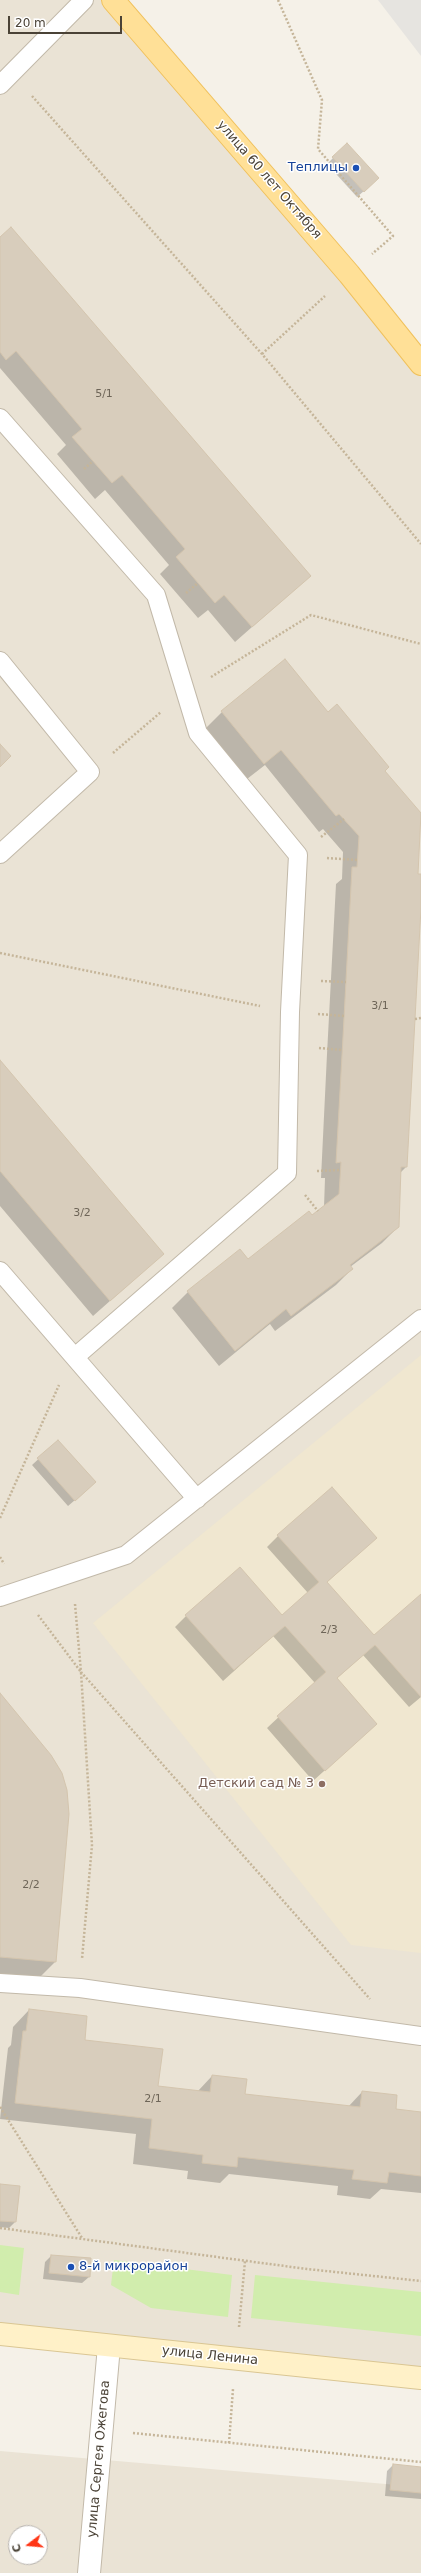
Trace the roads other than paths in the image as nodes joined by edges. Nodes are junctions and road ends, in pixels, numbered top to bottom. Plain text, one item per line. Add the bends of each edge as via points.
1 (84, 0) edge
2 (113, 0) edge
3 (6, 80) edge
4 (421, 364) edge
5 (0, 418) edge
6 (0, 661) edge
7 (0, 854) edge
8 (0, 1271) edge
9 (421, 1319) edge
10 (75, 1357) junction
11 (197, 1499) junction
12 (0, 1597) edge
13 (0, 1983) edge
14 (421, 2036) edge
15 (0, 2334) edge
16 (108, 2346) junction
17 (421, 2378) edge
18 (89, 2573) edge

1 - 3 lane
2 - 4 main road, улица 60 лет Октября via 349,274
5 - 10 lane via 156,595 198,733 298,855 290,1012 287,1173
6 - 7 lane via 90,772
8 - 10 lane
9 - 11 lane
10 - 11 lane
11 - 12 lane via 126,1555
13 - 14 lane via 80,1988
15 - 16 main road, улица Ленина
16 - 17 main road, улица Ленина
16 - 18 street, улица Сергея Ожегова

